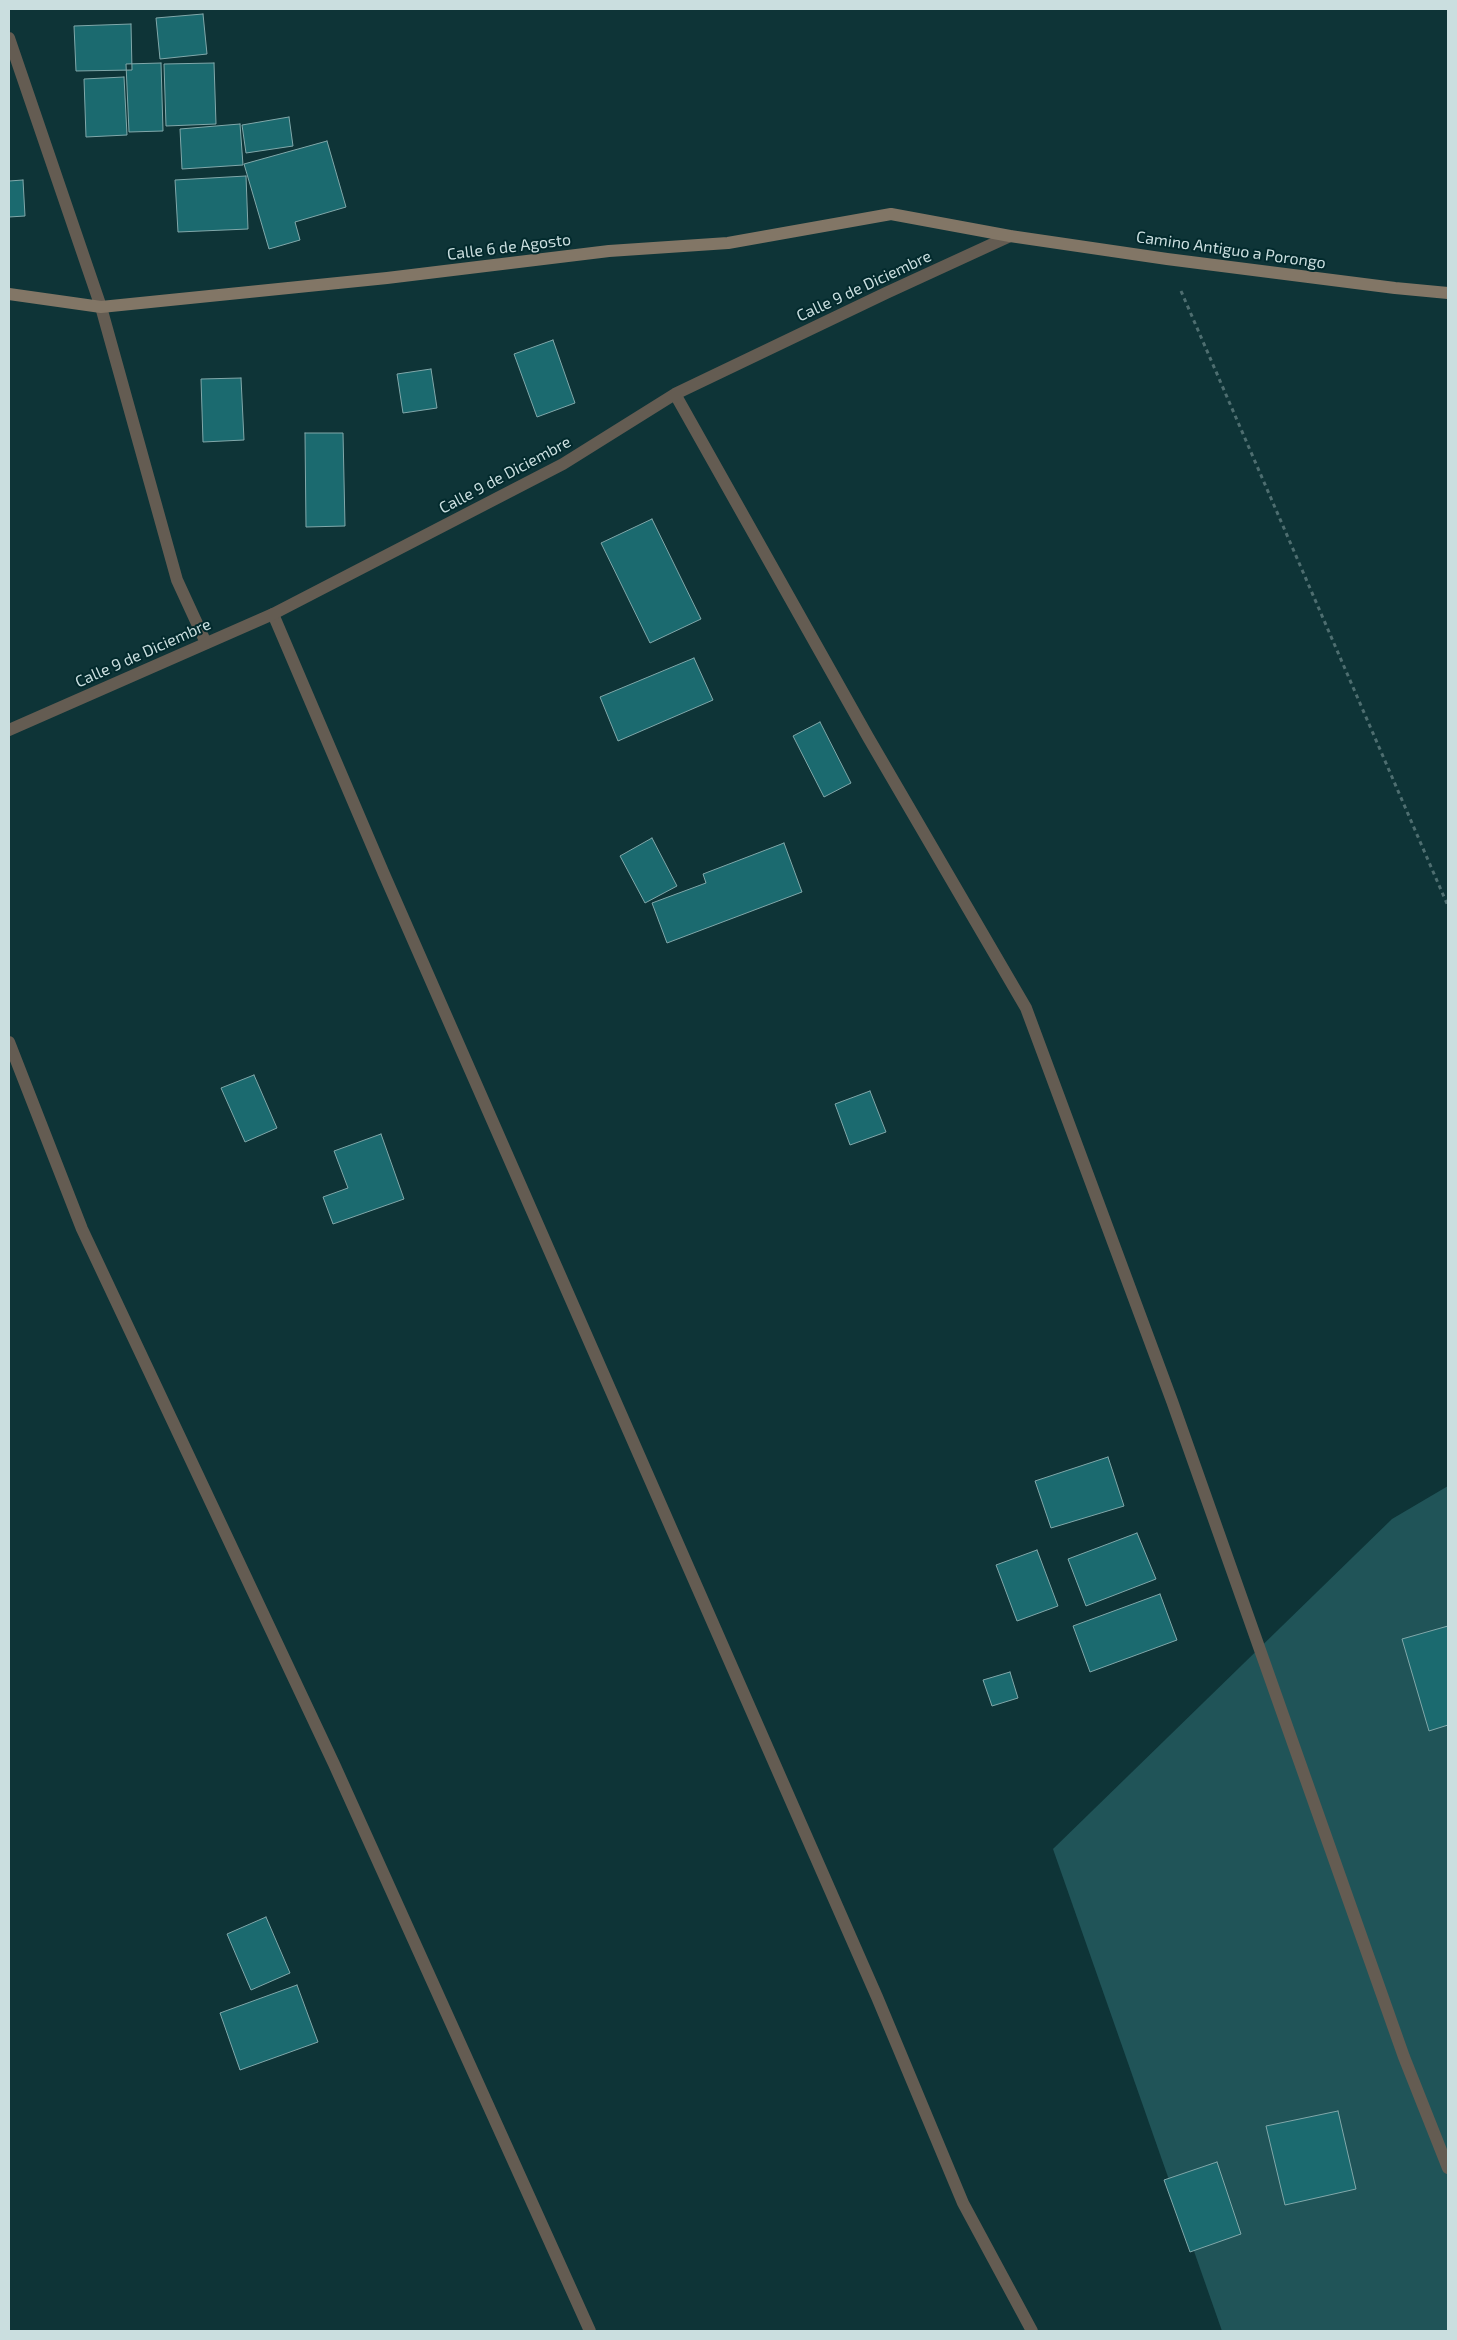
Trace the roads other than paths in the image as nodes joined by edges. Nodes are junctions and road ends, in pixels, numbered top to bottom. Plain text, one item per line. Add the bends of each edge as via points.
1 (9, 38) edge
2 (1010, 236) junction
3 (1448, 293) edge
4 (9, 294) edge
5 (101, 307) junction
6 (675, 394) junction
7 (273, 614) junction
8 (206, 643) junction
9 (9, 730) edge
10 (9, 1042) edge
11 (1448, 2168) edge
12 (590, 2331) edge
13 (1032, 2331) edge

1 - 5 street
2 - 3 street, Camino Antiguo a Porongo
2 - 5 street, Calle 6 de Agosto via 891,214 728,243 609,251 387,278
2 - 6 street, Calle 9 de Diciembre
4 - 5 street, Calle 6 de Agosto
5 - 8 street via 177,580
6 - 7 street, Calle 9 de Diciembre via 563,464
6 - 11 street via 863,729 1026,1008 1172,1401 1404,2057
7 - 8 street, Calle 9 de Diciembre
7 - 13 street via 877,1997 963,2203
8 - 9 street, Calle 9 de Diciembre
10 - 12 street via 82,1229 334,1764

